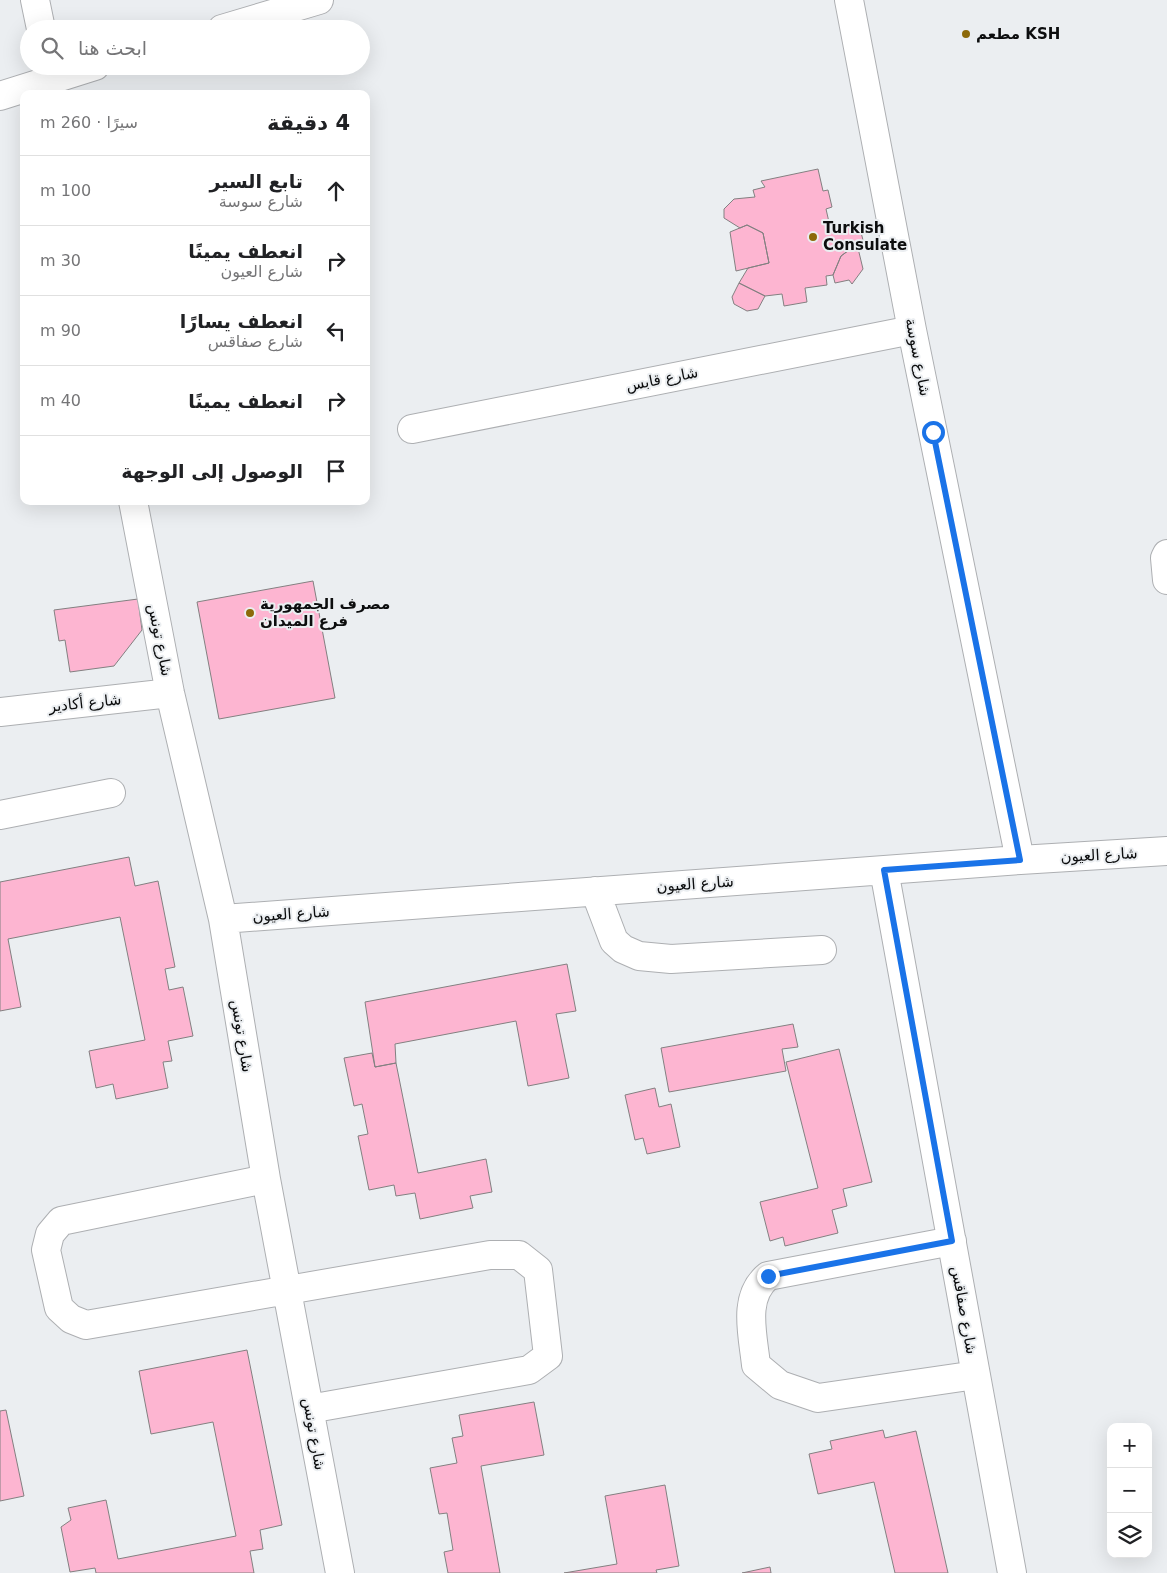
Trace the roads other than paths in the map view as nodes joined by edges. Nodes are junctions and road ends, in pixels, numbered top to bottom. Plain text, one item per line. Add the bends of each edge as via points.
1 (35, 0) edge
2 (319, 0) edge
3 (849, 0) edge
4 (39, 20) edge
5 (252, 20) edge
6 (67, 75) edge
7 (52, 80) edge
8 (0, 96) edge
9 (912, 330) junction
10 (412, 429) dead end
11 (134, 505) edge
12 (1167, 554) edge
13 (1167, 580) edge
14 (170, 693) junction
15 (0, 712) edge
16 (111, 793) dead end
17 (0, 815) edge
18 (1167, 851) edge
19 (1020, 860) junction
20 (884, 870) junction
21 (595, 891) junction
22 (223, 919) junction
23 (822, 950) dead end
24 (266, 1179) junction
25 (952, 1241) junction
26 (288, 1291) junction
27 (976, 1375) junction
28 (309, 1409) junction
29 (340, 1573) edge
30 (1012, 1573) edge

1 - 4 street
2 - 5 street
3 - 9 street, شارع سوسة
6 - 7 street
7 - 8 street
9 - 10 street, شارع قابس
9 - 19 street, شارع سوسة
11 - 14 street, شارع تونس
12 - 13 street
14 - 15 street, شارع أكادير
14 - 22 street, شارع تونس
16 - 17 street
18 - 19 street, شارع العيون
19 - 20 street, شارع العيون
20 - 21 street, شارع العيون
20 - 25 street, شارع صفاقس
21 - 22 street, شارع العيون
21 - 23 street via 614,941 639,956 671,958
22 - 24 street, شارع تونس
24 - 26 street, شارع تونس
24 - 26 street via 61,1221 50,1234 46,1250 59,1308 71,1320 86,1325
25 - 27 street, شارع صفاقس
25 - 27 street via 768,1276 757,1285 751,1307 756,1365 780,1385 818,1398
26 - 28 street, شارع تونس
26 - 28 street via 490,1255 519,1255 538,1270 548,1356 529,1370
27 - 30 street, شارع صفاقس
28 - 29 street, شارع تونس

